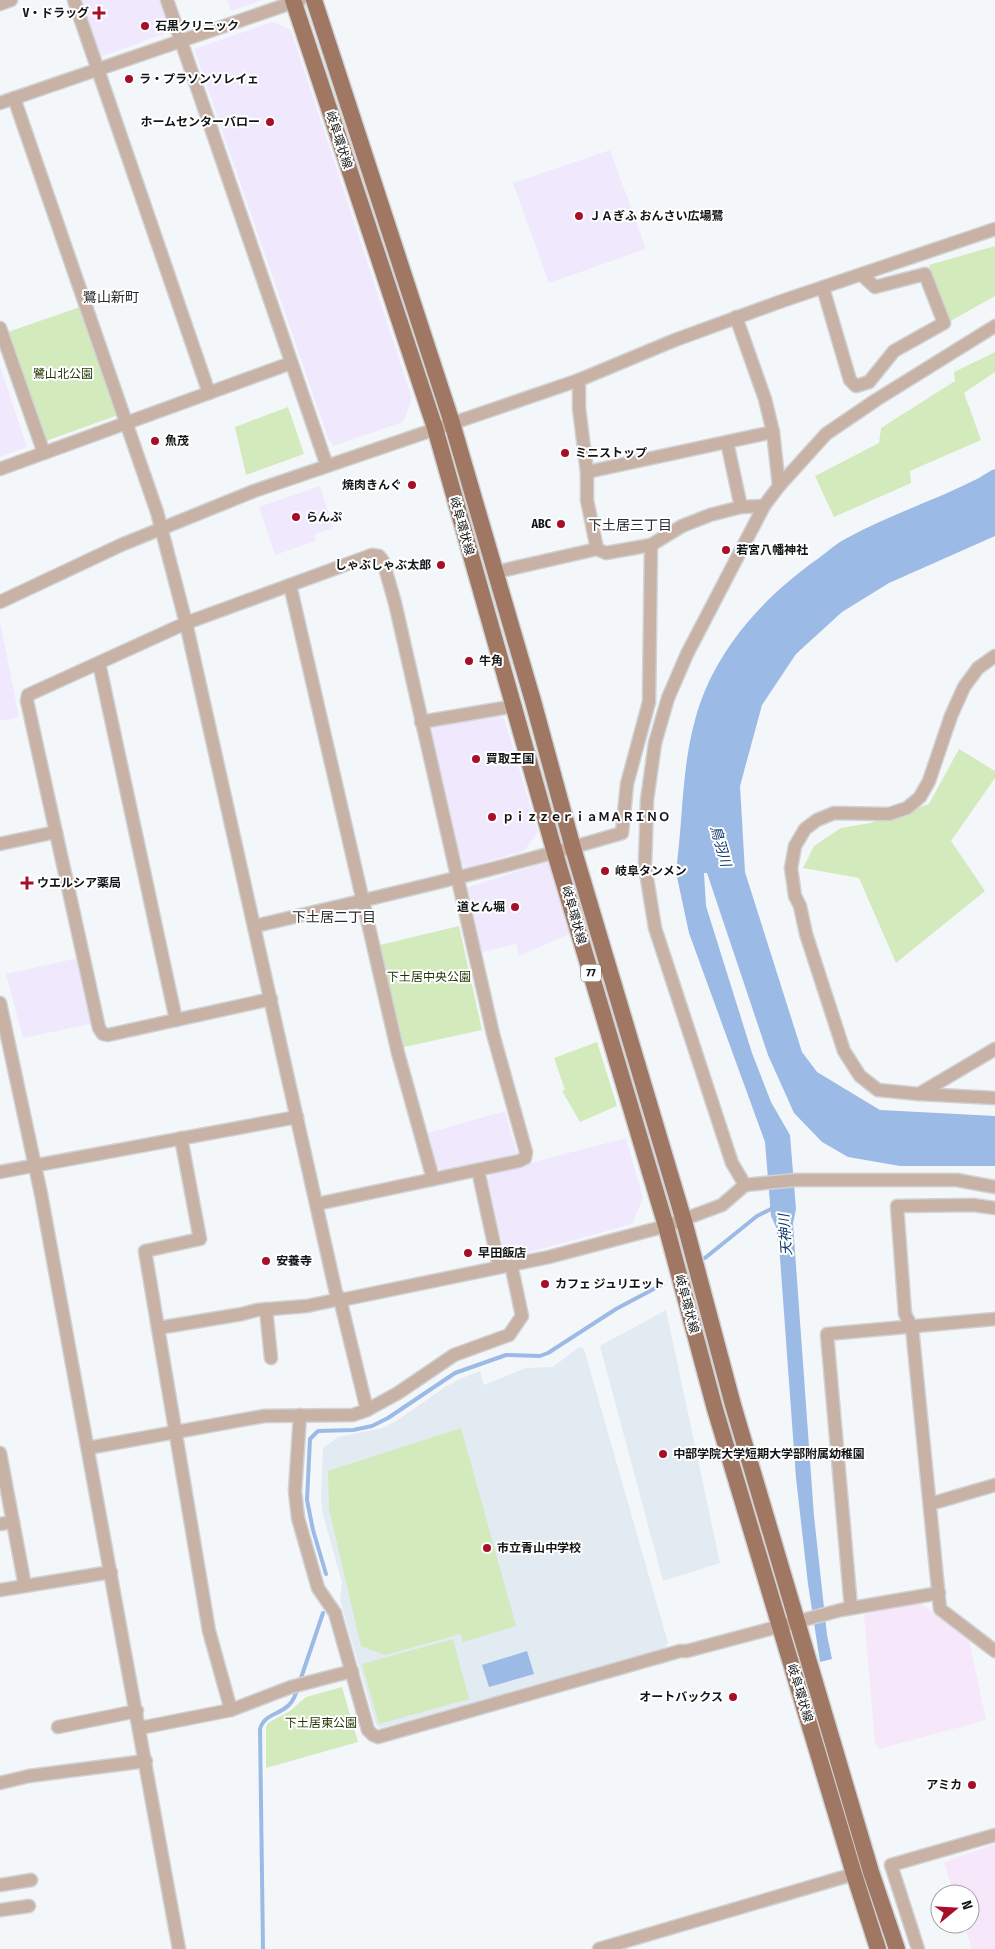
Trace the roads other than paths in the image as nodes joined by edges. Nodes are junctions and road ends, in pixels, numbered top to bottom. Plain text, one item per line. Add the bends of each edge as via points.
1 (10, 0) edge
2 (74, 0) edge
3 (167, 0) edge
4 (314, 0) edge
5 (295, 1) edge
6 (0, 4) edge
7 (181, 41) junction
8 (98, 70) junction
9 (14, 98) junction
10 (0, 103) edge
11 (995, 229) edge
12 (862, 275) junction
13 (822, 288) junction
14 (736, 317) junction
15 (995, 326) edge
16 (0, 328) edge
17 (291, 363) junction
18 (579, 380) junction
19 (209, 393) junction
20 (452, 422) junction
21 (128, 423) junction
22 (436, 428) junction
23 (773, 432) junction
24 (727, 442) junction
25 (44, 453) junction
26 (326, 466) junction
27 (0, 469) edge
28 (587, 472) junction
29 (779, 486) junction
30 (764, 506) junction
31 (741, 507) junction
32 (162, 528) junction
33 (651, 545) junction
34 (597, 549) junction
35 (496, 572) junction
36 (290, 585) junction
37 (0, 602) edge
38 (186, 623) junction
39 (995, 656) edge
40 (99, 663) junction
41 (515, 706) junction
42 (421, 722) junction
43 (56, 832) junction
44 (0, 844) edge
45 (573, 848) junction
46 (555, 853) junction
47 (457, 878) junction
48 (364, 900) junction
49 (255, 926) junction
50 (271, 999) junction
51 (0, 1003) edge
52 (176, 1020) junction
53 (995, 1050) edge
54 (919, 1094) junction
55 (995, 1098) edge
56 (297, 1117) junction
57 (181, 1138) junction
58 (34, 1166) junction
59 (478, 1170) junction
60 (0, 1172) edge
61 (433, 1179) junction
62 (745, 1185) junction
63 (995, 1187) edge
64 (316, 1204) junction
65 (995, 1208) edge
66 (684, 1221) junction
67 (666, 1226) junction
68 (505, 1266) junction
69 (340, 1299) junction
70 (266, 1309) junction
71 (994, 1322) edge
72 (912, 1327) junction
73 (158, 1328) junction
74 (271, 1358) dead end
75 (367, 1410) junction
76 (300, 1415) junction
77 (175, 1432) junction
78 (88, 1448) junction
79 (0, 1452) edge
80 (995, 1485) edge
81 (930, 1504) junction
82 (6, 1523) edge
83 (111, 1572) junction
84 (25, 1586) junction
85 (0, 1590) edge
86 (939, 1593) junction
87 (846, 1609) junction
88 (801, 1621) junction
89 (780, 1626) junction
90 (995, 1651) edge
91 (352, 1671) junction
92 (231, 1710) junction
93 (137, 1711) junction
94 (58, 1727) dead end
95 (140, 1728) junction
96 (146, 1761) junction
97 (0, 1783) edge
98 (995, 1835) edge
99 (854, 1874) junction
100 (31, 1880) dead end
101 (0, 1886) edge
102 (29, 1906) dead end
103 (0, 1910) edge
104 (179, 1949) edge
105 (599, 1949) edge
106 (878, 1949) edge
107 (897, 1949) edge
108 (918, 1949) edge

1 - 6 street
2 - 8 street
3 - 7 street
4 - 20 main road, 岐阜環状線 / 77
5 - 7 street
5 - 22 main road, 岐阜環状線 / 77
7 - 8 street
7 - 17 street
8 - 9 street
8 - 19 street
9 - 10 street
9 - 21 street
11 - 12 street
12 - 13 street
12 - 13 street via 874,287 925,274 944,323 894,351 869,382 856,386 850,380
13 - 14 street
14 - 18 street
14 - 23 street
15 - 29 street via 826,434
16 - 25 street
17 - 19 street
17 - 26 street
18 - 20 street
18 - 28 street
19 - 21 street
20 - 22 street
20 - 35 main road, 岐阜環状線 / 77
21 - 25 street
21 - 32 street
22 - 26 street
22 - 41 main road, 岐阜環状線 / 77
23 - 24 street
23 - 29 street
24 - 28 street
24 - 31 street
25 - 27 street
26 - 32 street
28 - 34 street via 587,500
29 - 30 street
30 - 31 street
30 - 62 street via 686,654 668,698 655,743 647,800 645,866 655,928 732,1163
31 - 33 street via 682,526
32 - 37 street
32 - 38 street
33 - 34 street via 606,553
33 - 45 street via 649,702 627,784 622,833
34 - 35 street
35 - 45 main road, 岐阜環状線 / 77
36 - 38 street
36 - 42 street via 372,555 379,556 395,603
36 - 48 street
38 - 40 street
38 - 49 street
39 - 54 street via 978,668 964,687 920,797 908,808 889,814 834,813 817,820 805,829 795,846 791,868 806,934 844,1051 860,1076 878,1090
40 - 43 street via 28,695
40 - 52 street
41 - 42 street
41 - 46 main road, 岐阜環状線 / 77
42 - 47 street
43 - 44 street
43 - 52 street via 99,1028 108,1035
45 - 46 street
45 - 66 main road, 岐阜環状線 / 77
46 - 47 street
46 - 67 main road, 岐阜環状線 / 77
47 - 48 street
47 - 59 street via 493,1034 526,1152 525,1158 519,1161
48 - 49 street
48 - 61 street via 398,1053
49 - 50 street
50 - 52 street
50 - 56 street
51 - 58 street
53 - 54 street
54 - 55 street
56 - 57 street
56 - 64 street
57 - 58 street
57 - 73 street via 200,1239 145,1251
58 - 60 street
58 - 78 street
59 - 61 street
59 - 68 street
61 - 64 street
62 - 63 street via 796,1180 957,1180
62 - 66 street via 722,1205
64 - 69 street
65 - 72 street via 973,1205 896,1206 905,1314
66 - 67 street
66 - 88 main road, 岐阜環状線 / 77 via 733,1405
67 - 68 street
67 - 89 main road, 岐阜環状線 / 77 via 715,1409
68 - 69 street
68 - 75 street via 522,1316 509,1335 454,1355
69 - 70 street via 307,1306
69 - 75 street
70 - 73 street
70 - 74 street
71 - 72 street
72 - 81 street
72 - 87 street via 828,1334
73 - 77 street
75 - 76 street via 352,1414
76 - 77 street via 264,1416
76 - 91 street via 295,1491 298,1518 318,1588 335,1613
77 - 78 street
77 - 92 street via 209,1631
78 - 83 street
79 - 82 street
80 - 81 street
81 - 86 street
82 - 84 street
83 - 84 street
83 - 93 street
84 - 85 street
86 - 87 street
86 - 90 street via 940,1609
87 - 88 street
88 - 89 street
88 - 107 main road, 岐阜環状線 / 77 via 871,1872
89 - 91 street via 378,1736 368,1730
89 - 99 main road, 岐阜環状線 / 77
91 - 92 street via 291,1687
92 - 95 street
93 - 94 street
93 - 95 street
95 - 96 street
96 - 97 street via 29,1776
96 - 104 street
98 - 108 street via 890,1865
99 - 105 street
99 - 106 main road, 岐阜環状線 / 77
100 - 101 street
102 - 103 street

